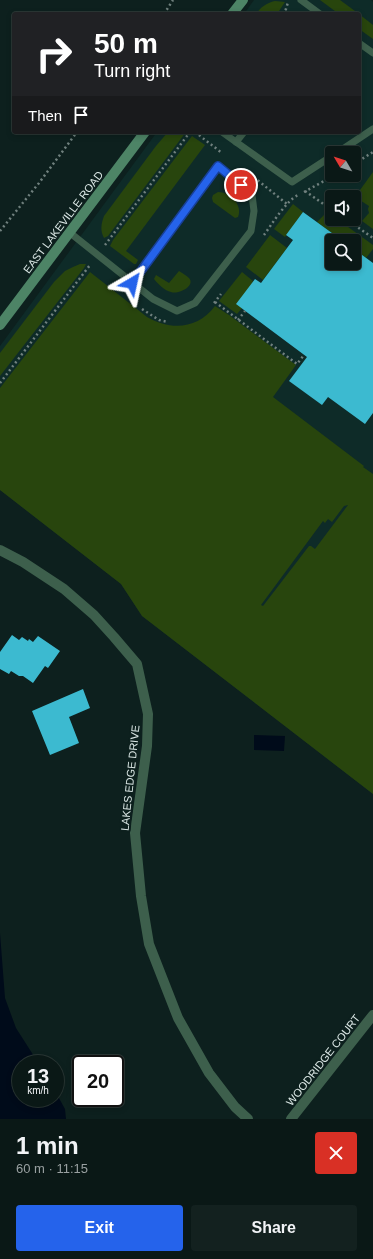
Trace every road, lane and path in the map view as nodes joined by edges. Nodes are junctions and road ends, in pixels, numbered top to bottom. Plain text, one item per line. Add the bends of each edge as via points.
1 (174, 0) edge
2 (243, 0) edge
3 (289, 0) edge
4 (301, 0) edge
5 (165, 12) edge
6 (234, 12) edge
7 (284, 12) edge
8 (317, 12) edge
9 (361, 44) edge
10 (373, 53) edge
11 (373, 129) edge
12 (76, 134) edge
13 (143, 134) edge
14 (225, 134) edge
15 (242, 134) edge
16 (236, 142) junction
17 (348, 146) edge
18 (373, 152) edge
19 (361, 160) edge
20 (325, 161) edge
21 (305, 191) dead end
22 (325, 205) edge
23 (356, 226) edge
24 (0, 231) edge
25 (70, 232) junction
26 (373, 238) edge
27 (132, 283) junction
28 (214, 302) dead end
29 (245, 311) dead end
30 (238, 320) junction
31 (0, 326) edge
32 (304, 355) dead end
33 (0, 550) edge
34 (373, 1015) edge
35 (248, 1119) edge
36 (291, 1119) edge

1 - 5 path
2 - 6 main road
3 - 7 path
4 - 8 lane
9 - 10 lane
11 - 17 lane
12 - 24 path
13 - 25 main road, EAST LAKEVILLE ROAD
14 - 16 lane
15 - 16 lane
16 - 20 lane via 292,182
18 - 19 path
21 - 22 path
23 - 26 path
25 - 27 lane
25 - 31 main road, EAST LAKEVILLE ROAD
27 - 27 lane via 153,299 177,311 194,303 251,231 254,211 252,195 218,166
28 - 30 path
29 - 30 path
30 - 32 path via 297,364
33 - 35 street, LAKES EDGE DRIVE via 23,562 69,594 94,615 136,664 148,714 147,746 135,833 149,944 178,1018 209,1073
34 - 36 street, WOODRIDGE COURT

